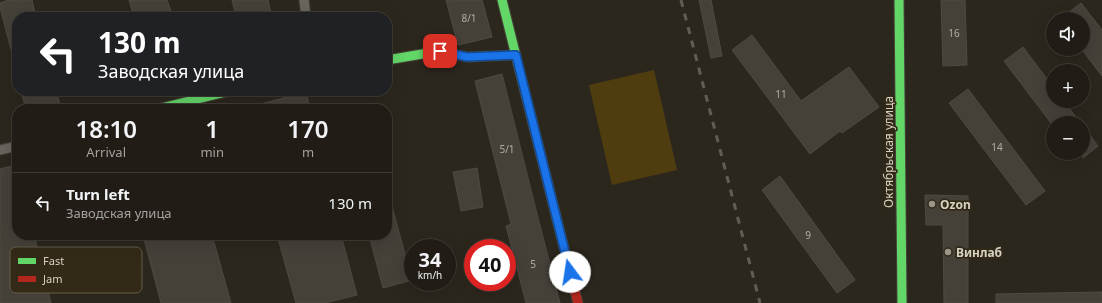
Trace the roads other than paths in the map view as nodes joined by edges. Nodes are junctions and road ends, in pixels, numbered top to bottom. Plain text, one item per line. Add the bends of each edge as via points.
1 (304, 0) edge
2 (502, 0) edge
3 (899, 0) edge
4 (305, 12) edge
5 (516, 55) junction
6 (392, 59) edge
7 (210, 96) edge
8 (177, 104) edge
9 (12, 147) edge
10 (0, 150) edge
11 (578, 303) edge
12 (902, 303) edge

1 - 4 street
2 - 5 street
3 - 12 street, Октябрьская улица
5 - 6 street via 467,57 440,51
5 - 11 street
7 - 8 street
9 - 10 street

